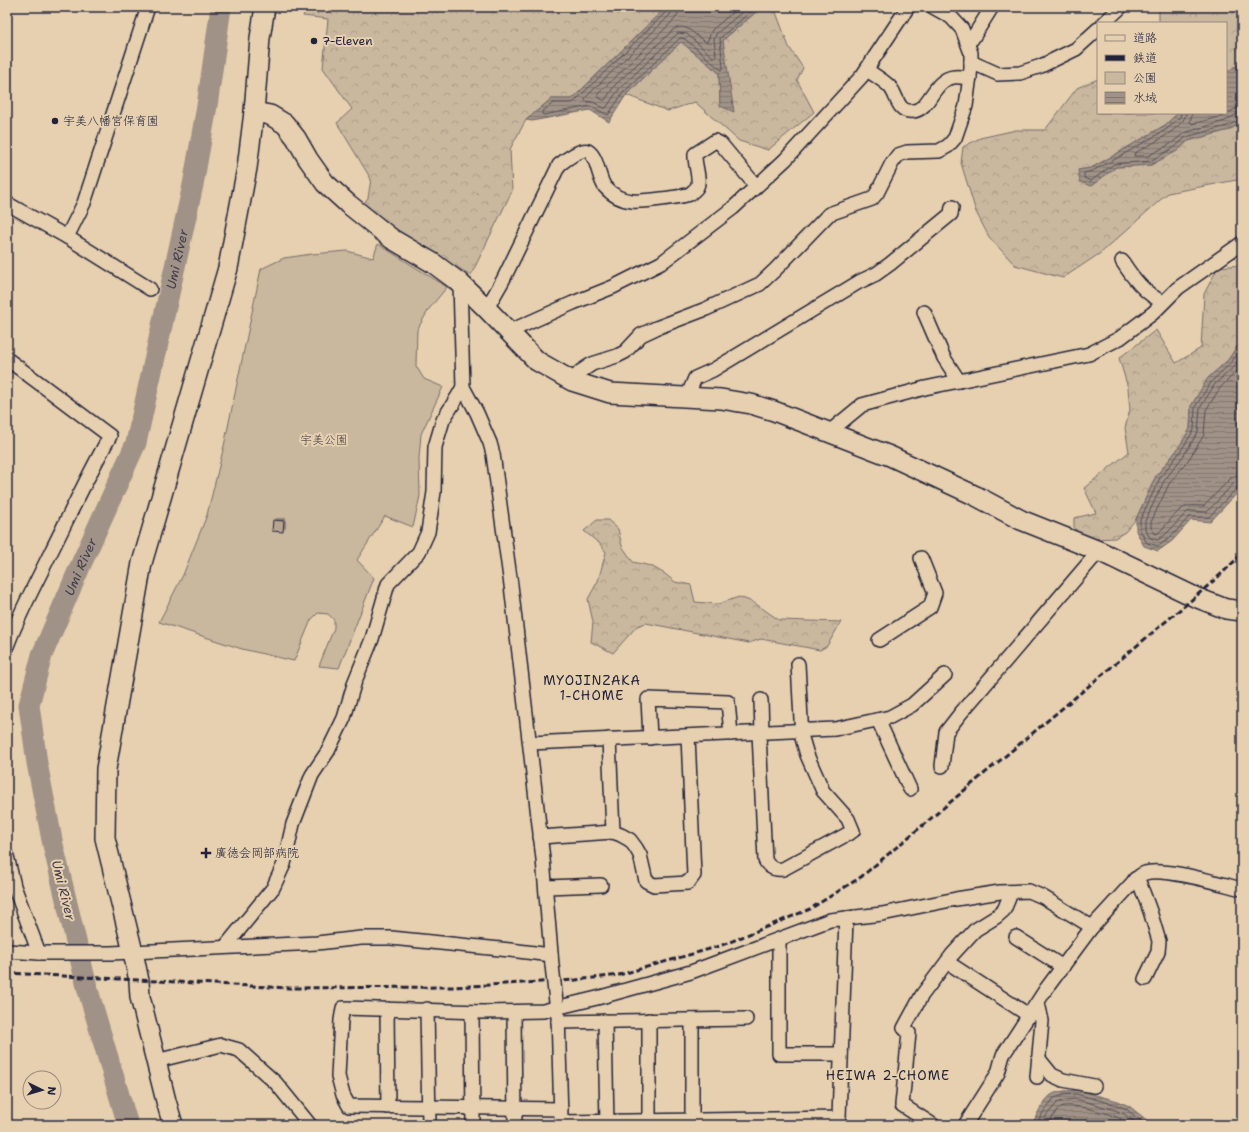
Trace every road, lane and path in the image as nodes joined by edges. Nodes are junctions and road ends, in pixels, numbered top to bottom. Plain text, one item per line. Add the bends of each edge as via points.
1 (148, 7) edge
2 (264, 7) edge
3 (908, 7) edge
4 (933, 7) edge
5 (992, 7) edge
6 (1121, 7) edge
7 (1105, 22) edge
8 (1097, 30) edge
9 (967, 41) junction
10 (971, 62) junction
11 (867, 70) junction
12 (970, 78) junction
13 (254, 112) junction
14 (756, 186) junction
15 (8, 204) dead end
16 (952, 207) dead end
17 (67, 237) junction
18 (1242, 243) edge
19 (1122, 261) dead end
20 (460, 284) junction
21 (150, 289) dead end
22 (1163, 302) junction
23 (485, 306) junction
24 (924, 312) dead end
25 (508, 332) junction
26 (7, 359) edge
27 (572, 381) junction
28 (959, 381) junction
29 (463, 387) junction
30 (687, 397) junction
31 (828, 432) junction
32 (1099, 552) junction
33 (921, 558) dead end
34 (1242, 611) edge
35 (879, 640) dead end
36 (7, 646) edge
37 (798, 664) dead end
38 (945, 675) dead end
39 (761, 700) dead end
40 (878, 720) junction
41 (801, 731) junction
42 (761, 733) junction
43 (731, 734) junction
44 (688, 736) junction
45 (650, 738) junction
46 (610, 739) junction
47 (530, 742) junction
48 (942, 766) dead end
49 (910, 789) dead end
50 (614, 832) junction
51 (540, 838) junction
52 (7, 856) edge
53 (1135, 879) junction
54 (600, 885) dead end
55 (546, 888) junction
56 (1242, 889) edge
57 (1009, 892) junction
58 (846, 918) junction
59 (1092, 927) junction
60 (1016, 937) dead end
61 (779, 940) junction
62 (224, 947) junction
63 (7, 951) edge
64 (133, 952) junction
65 (42, 953) junction
66 (552, 960) junction
67 (947, 962) junction
68 (1063, 967) junction
69 (1145, 979) dead end
70 (1038, 1003) junction
71 (557, 1005) junction
72 (387, 1009) junction
73 (427, 1010) junction
74 (472, 1012) junction
75 (514, 1012) junction
76 (1030, 1016) junction
77 (746, 1019) dead end
78 (649, 1020) junction
79 (692, 1020) junction
80 (605, 1021) junction
81 (558, 1022) junction
82 (841, 1054) junction
83 (1039, 1059) junction
84 (156, 1061) junction
85 (1037, 1077) dead end
86 (1094, 1086) dead end
87 (388, 1106) junction
88 (429, 1107) junction
89 (473, 1108) junction
90 (515, 1109) junction
91 (561, 1119) edge
92 (817, 1122) edge
93 (607, 1123) edge
94 (649, 1123) edge
95 (692, 1123) edge
96 (173, 1125) edge
97 (310, 1125) edge
98 (429, 1125) edge
99 (473, 1125) edge
100 (515, 1125) edge
101 (933, 1125) edge
102 (966, 1125) edge

1 - 17 street via 84,203
2 - 13 street
3 - 11 street
4 - 9 street via 951,17 962,29
5 - 9 street via 972,39
6 - 7 street
8 - 10 street via 1076,49 1020,73 998,74
9 - 10 street
10 - 12 street
11 - 12 street via 891,87 897,103 908,111 922,107 945,80 954,77
11 - 14 street via 785,160
12 - 27 street via 966,106 955,138 948,146 939,151 907,152 898,155 872,198 829,214 760,284 642,335 625,352 592,364
13 - 20 street via 270,115 285,124 325,183 392,239 433,263
13 - 64 street via 247,168 228,268 142,563 106,769 105,838
14 - 23 street via 721,144 715,141 695,154 698,182 690,194 646,201 621,199 604,186 593,157 584,150 559,166 503,280 491,301
14 - 25 street via 733,208 661,263 613,287
15 - 17 street
16 - 30 street via 951,214 876,274 713,370 695,378
17 - 21 street
18 - 22 street via 1178,288
19 - 22 street via 1134,280 1154,298
20 - 23 street
20 - 29 street
22 - 28 street via 1153,313 1120,338 1089,354
23 - 25 street
24 - 28 street via 944,358
25 - 27 street via 537,361
26 - 36 street via 110,436 16,620
27 - 30 street via 610,393
28 - 31 street via 862,405
29 - 47 street via 477,413 493,454 512,585
29 - 62 street via 443,420 435,447 434,492 428,532 419,552 388,584 344,718 328,751 312,775 293,824 284,864 273,888
30 - 31 street via 751,404
31 - 32 street via 890,456 1021,520
32 - 34 street via 1209,602 1226,609
32 - 48 street via 946,732
33 - 35 street via 935,593 930,607
37 - 41 street
38 - 40 street via 912,704 890,717
39 - 42 street
40 - 41 street via 835,729
40 - 49 street
41 - 42 street
41 - 42 street via 807,755 823,791 848,819 852,831 783,869 775,870 768,866 765,860
42 - 43 street
43 - 44 street
43 - 45 street via 728,702 648,699
44 - 45 street
44 - 50 street via 694,875 688,884 654,885 646,881 636,848 630,840
45 - 46 street
46 - 47 street
46 - 50 street
47 - 51 street
50 - 51 street
51 - 55 street
52 - 65 street via 14,886
53 - 56 street via 1144,873 1157,872
53 - 59 street
53 - 69 street via 1140,884 1159,941 1158,952
54 - 55 street
55 - 66 street
57 - 58 street
57 - 59 street via 1029,890
57 - 67 street via 1004,910 975,930
58 - 61 street via 830,920
58 - 82 street
59 - 68 street
60 - 68 street
61 - 71 street via 690,972
61 - 82 street via 779,1054
62 - 64 street
62 - 66 street via 391,938 510,950
63 - 65 street
64 - 65 street
64 - 84 street via 140,981 140,997
66 - 71 street, bridge
67 - 76 street
67 - 101 street via 922,995 904,1028 909,1033 902,1105
68 - 70 street
70 - 76 street
70 - 83 street via 1042,1021
71 - 75 street via 543,1012
71 - 81 street
72 - 73 street
72 - 87 street
72 - 87 street via 343,1008 338,1076 343,1096 349,1106
73 - 74 street
73 - 88 street
74 - 75 street
74 - 89 street
75 - 90 street
76 - 102 street via 1003,1055 998,1073
77 - 79 street
78 - 79 street
78 - 80 street
78 - 94 street
79 - 95 street
80 - 81 street
80 - 93 street
81 - 91 street
82 - 92 street via 840,1118
83 - 85 street
83 - 86 street via 1052,1075
84 - 96 street
84 - 97 street via 221,1045 239,1050 276,1083
87 - 88 street
88 - 89 street
88 - 98 street
89 - 90 street
89 - 99 street
90 - 91 street
90 - 100 street
91 - 93 street
92 - 95 street
93 - 94 street
94 - 95 street

